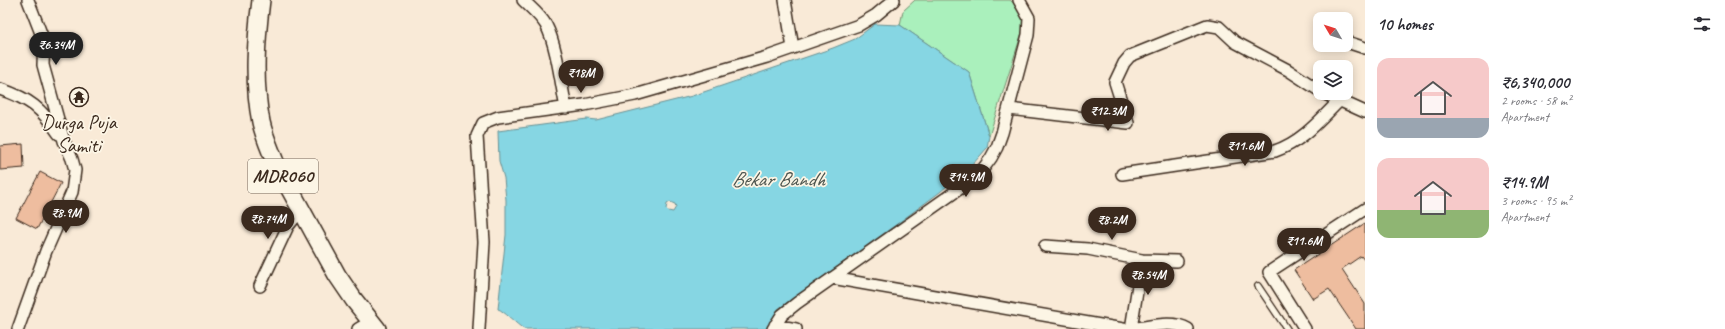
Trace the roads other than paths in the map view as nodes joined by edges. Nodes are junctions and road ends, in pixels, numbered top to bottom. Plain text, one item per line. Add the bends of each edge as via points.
1 (28, 0) edge
2 (261, 0) edge
3 (523, 0) edge
4 (785, 0) edge
5 (894, 0) edge
6 (1019, 0) edge
7 (1353, 44) edge
8 (793, 48) junction
9 (1365, 48) edge
10 (1313, 86) edge
11 (0, 89) edge
12 (1338, 101) joint
13 (566, 108) junction
14 (1009, 109) junction
15 (1365, 112) edge
16 (64, 141) junction
17 (1122, 174) dead end
18 (1365, 209) edge
19 (301, 210) junction
20 (1045, 246) dead end
21 (1142, 260) junction
22 (1177, 260) dead end
23 (832, 278) junction
24 (260, 286) dead end
25 (1258, 286) dead end
26 (368, 327) edge
27 (774, 327) edge
28 (18, 329) edge
29 (479, 329) edge
30 (796, 329) edge
31 (1115, 329) edge
32 (1127, 329) edge
33 (1131, 329) edge
34 (1188, 329) edge
35 (1287, 329) edge
36 (1305, 329) edge

1 - 16 street via 44,41 43,65
2 - 19 main road, MDR060 via 256,73 262,123 275,162
3 - 13 street via 547,27 554,48
4 - 8 street
5 - 8 street via 859,25
6 - 14 street via 1026,10 1030,26
7 - 9 street
8 - 13 street via 635,95
10 - 14 street via 1235,42 1219,27 1207,25 1130,56 1126,60 1115,82 1128,123
11 - 16 street via 34,105 45,114
12 - 15 street
12 - 17 street via 1307,132 1284,148
13 - 29 street via 498,117 483,123 479,130 477,136 484,242
14 - 23 street via 997,147 983,169 959,189
16 - 28 street via 75,170 72,192 46,251
18 - 36 street via 1269,272
19 - 24 street via 288,226
19 - 26 main road, MDR060
20 - 21 street via 1088,249
21 - 22 street
21 - 33 street
23 - 27 street via 787,310
23 - 31 street
25 - 35 lane
27 - 30 street
32 - 33 street
33 - 34 street via 1169,324

